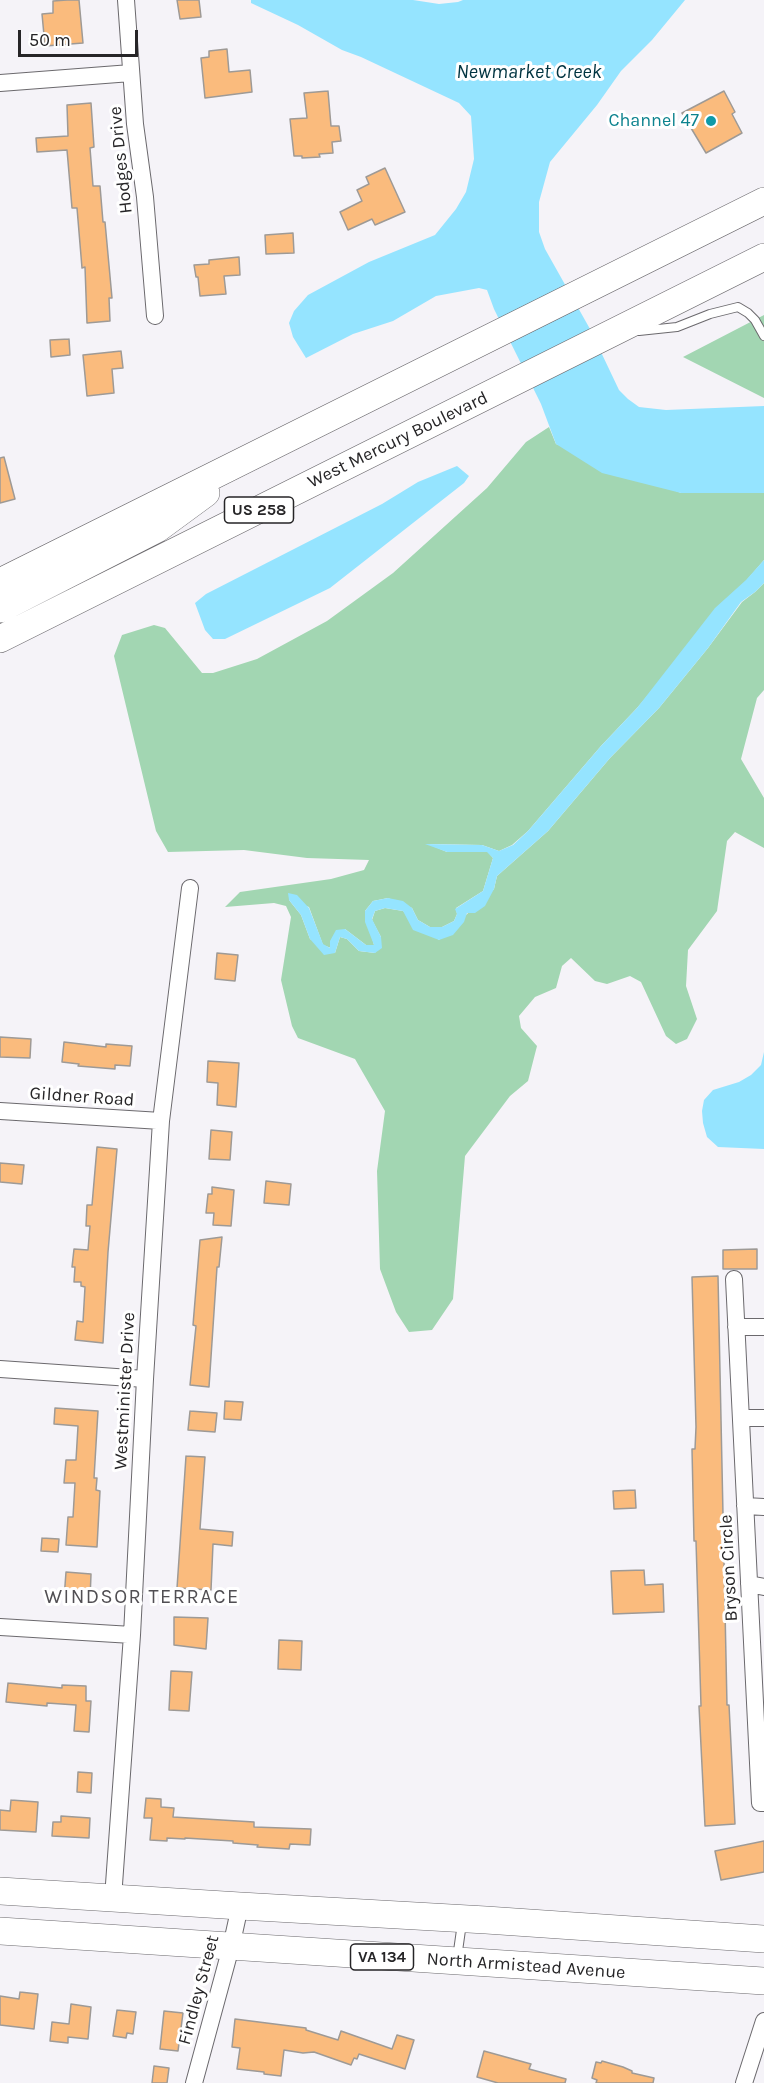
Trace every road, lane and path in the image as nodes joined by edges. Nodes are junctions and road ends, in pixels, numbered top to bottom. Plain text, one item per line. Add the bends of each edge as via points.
1 (126, 0) edge
2 (131, 73) junction
3 (0, 83) edge
4 (758, 202) edge
5 (764, 257) edge
6 (155, 316) dead end
7 (606, 336) junction
8 (764, 336) edge
9 (237, 464) junction
10 (0, 582) edge
11 (0, 609) edge
12 (0, 639) edge
13 (190, 888) dead end
14 (0, 1111) edge
15 (161, 1121) junction
16 (734, 1279) dead end
17 (736, 1327) junction
18 (764, 1327) edge
19 (0, 1369) edge
20 (145, 1379) junction
21 (741, 1418) junction
22 (764, 1418) edge
23 (745, 1506) junction
24 (764, 1507) edge
25 (756, 1586) edge
26 (0, 1627) edge
27 (132, 1635) junction
28 (764, 1803) edge
29 (0, 1890) edge
30 (113, 1898) junction
31 (240, 1906) junction
32 (463, 1919) junction
33 (0, 1931) edge
34 (764, 1939) edge
35 (231, 1947) junction
36 (456, 1961) junction
37 (764, 1981) edge
38 (764, 2021) edge
39 (194, 2083) edge
40 (744, 2083) edge

1 - 2 street, Hodges Drive
2 - 3 street
2 - 6 street, Hodges Drive
4 - 9 main road, US 258
5 - 7 main road, West Mercury Boulevard / US 258
7 - 8 lane via 677,327 738,307 755,320
7 - 12 main road, West Mercury Boulevard / US 258
9 - 10 main road, US 258
9 - 11 main road via 197,501 158,529
13 - 15 street, Westminister Drive
14 - 15 street, Gildner Road
15 - 20 street, Westminister Drive
16 - 17 street, Bryson Circle
17 - 18 street
17 - 21 street, Bryson Circle
19 - 20 street
20 - 27 street, Westminister Drive
21 - 22 street
21 - 23 street, Bryson Circle
23 - 24 street
23 - 25 street, Bryson Circle
25 - 28 street, Bryson Circle via 760,1803
26 - 27 street
27 - 30 street, Westminister Drive
29 - 30 main road
30 - 31 main road
31 - 32 main road
31 - 35 street, Findley Street
32 - 34 main road
32 - 36 lane
33 - 35 main road, North Armistead Avenue / VA 134
35 - 36 main road, North Armistead Avenue / VA 134
35 - 39 street, Findley Street
36 - 37 main road, North Armistead Avenue / VA 134
38 - 40 street

